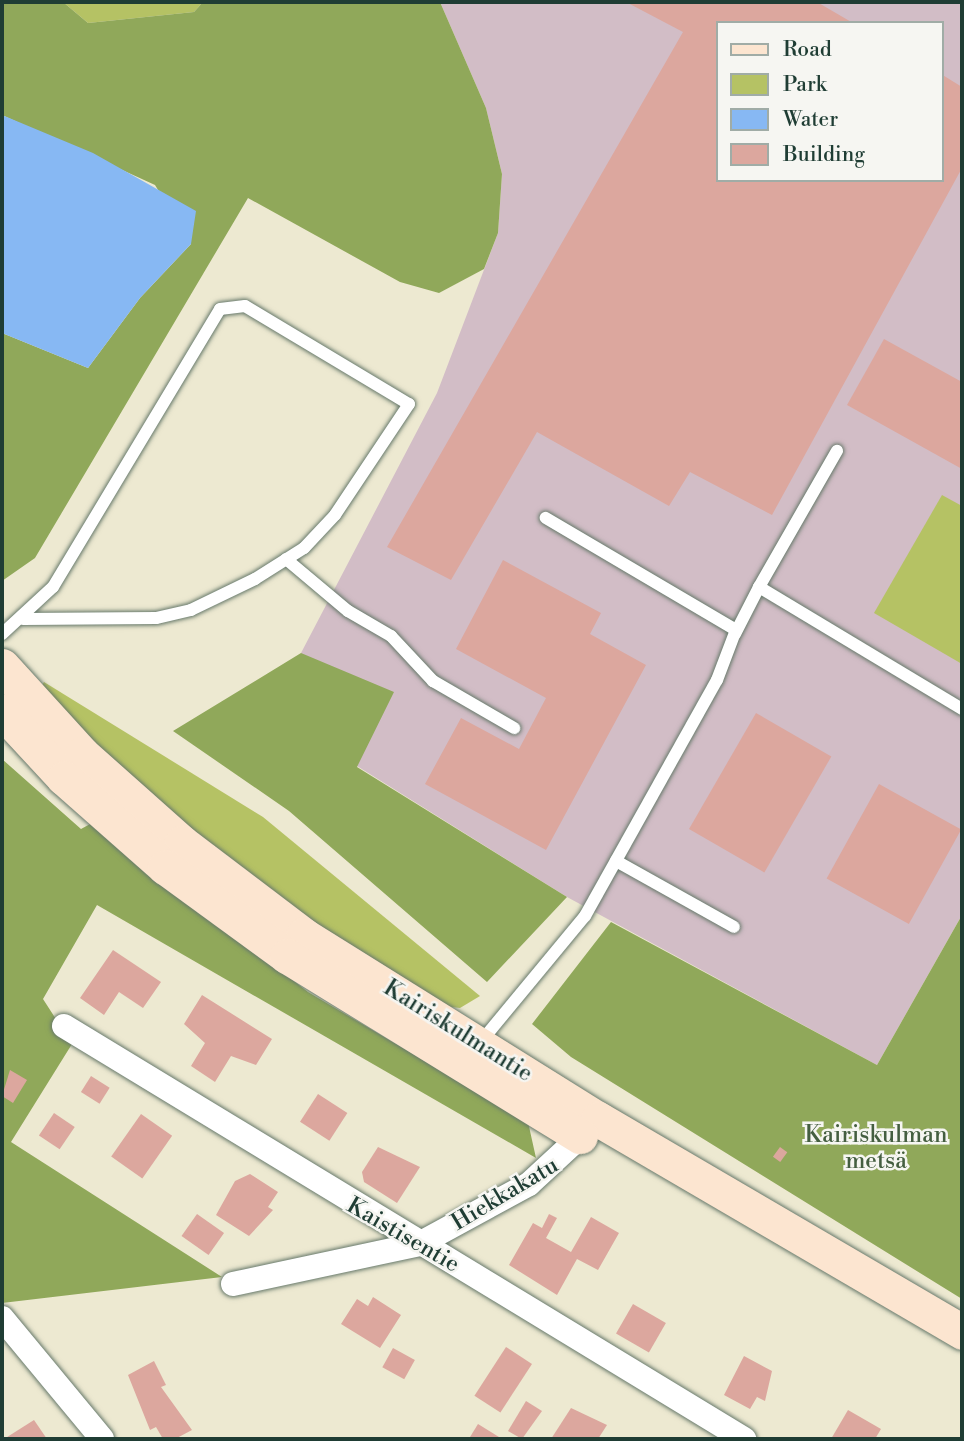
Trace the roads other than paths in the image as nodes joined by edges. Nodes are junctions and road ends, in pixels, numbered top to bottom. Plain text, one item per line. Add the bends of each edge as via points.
1 (837, 451) dead end
2 (546, 518) dead end
3 (286, 559) junction
4 (760, 587) junction
5 (23, 619) junction
6 (2, 634) edge
7 (735, 634) junction
8 (2, 666) edge
9 (962, 709) edge
10 (2, 711) edge
11 (514, 728) dead end
12 (616, 861) junction
13 (734, 928) dead end
14 (64, 1026) dead end
15 (472, 1053) junction
16 (591, 1129) junction
17 (419, 1244) junction
18 (233, 1284) dead end
19 (4, 1318) edge
20 (962, 1332) edge
21 (962, 1357) edge
22 (102, 1439) edge
23 (744, 1439) edge

1 - 4 lane
2 - 7 lane
3 - 5 lane via 191,610 156,618
3 - 5 lane via 335,515 409,404 245,306 220,309 53,587
3 - 11 lane via 348,611 391,636 433,681
4 - 7 lane
4 - 9 lane
5 - 6 lane
7 - 12 lane via 717,680
8 - 15 street, Kairiskulmantie via 82,754 182,843 303,935
10 - 15 street, Kairiskulmantie via 64,778 165,867 287,956
12 - 13 lane
12 - 15 lane via 585,916
14 - 17 street, Kaistisentie
15 - 16 street, Kairiskulmantie
16 - 17 street, Hiekkakatu via 529,1184
16 - 20 street, Kairiskulmantie
16 - 21 street, Kairiskulmantie
17 - 18 street, Hiekkakatu
17 - 23 street, Kaistisentie
19 - 22 street via 73,1411

